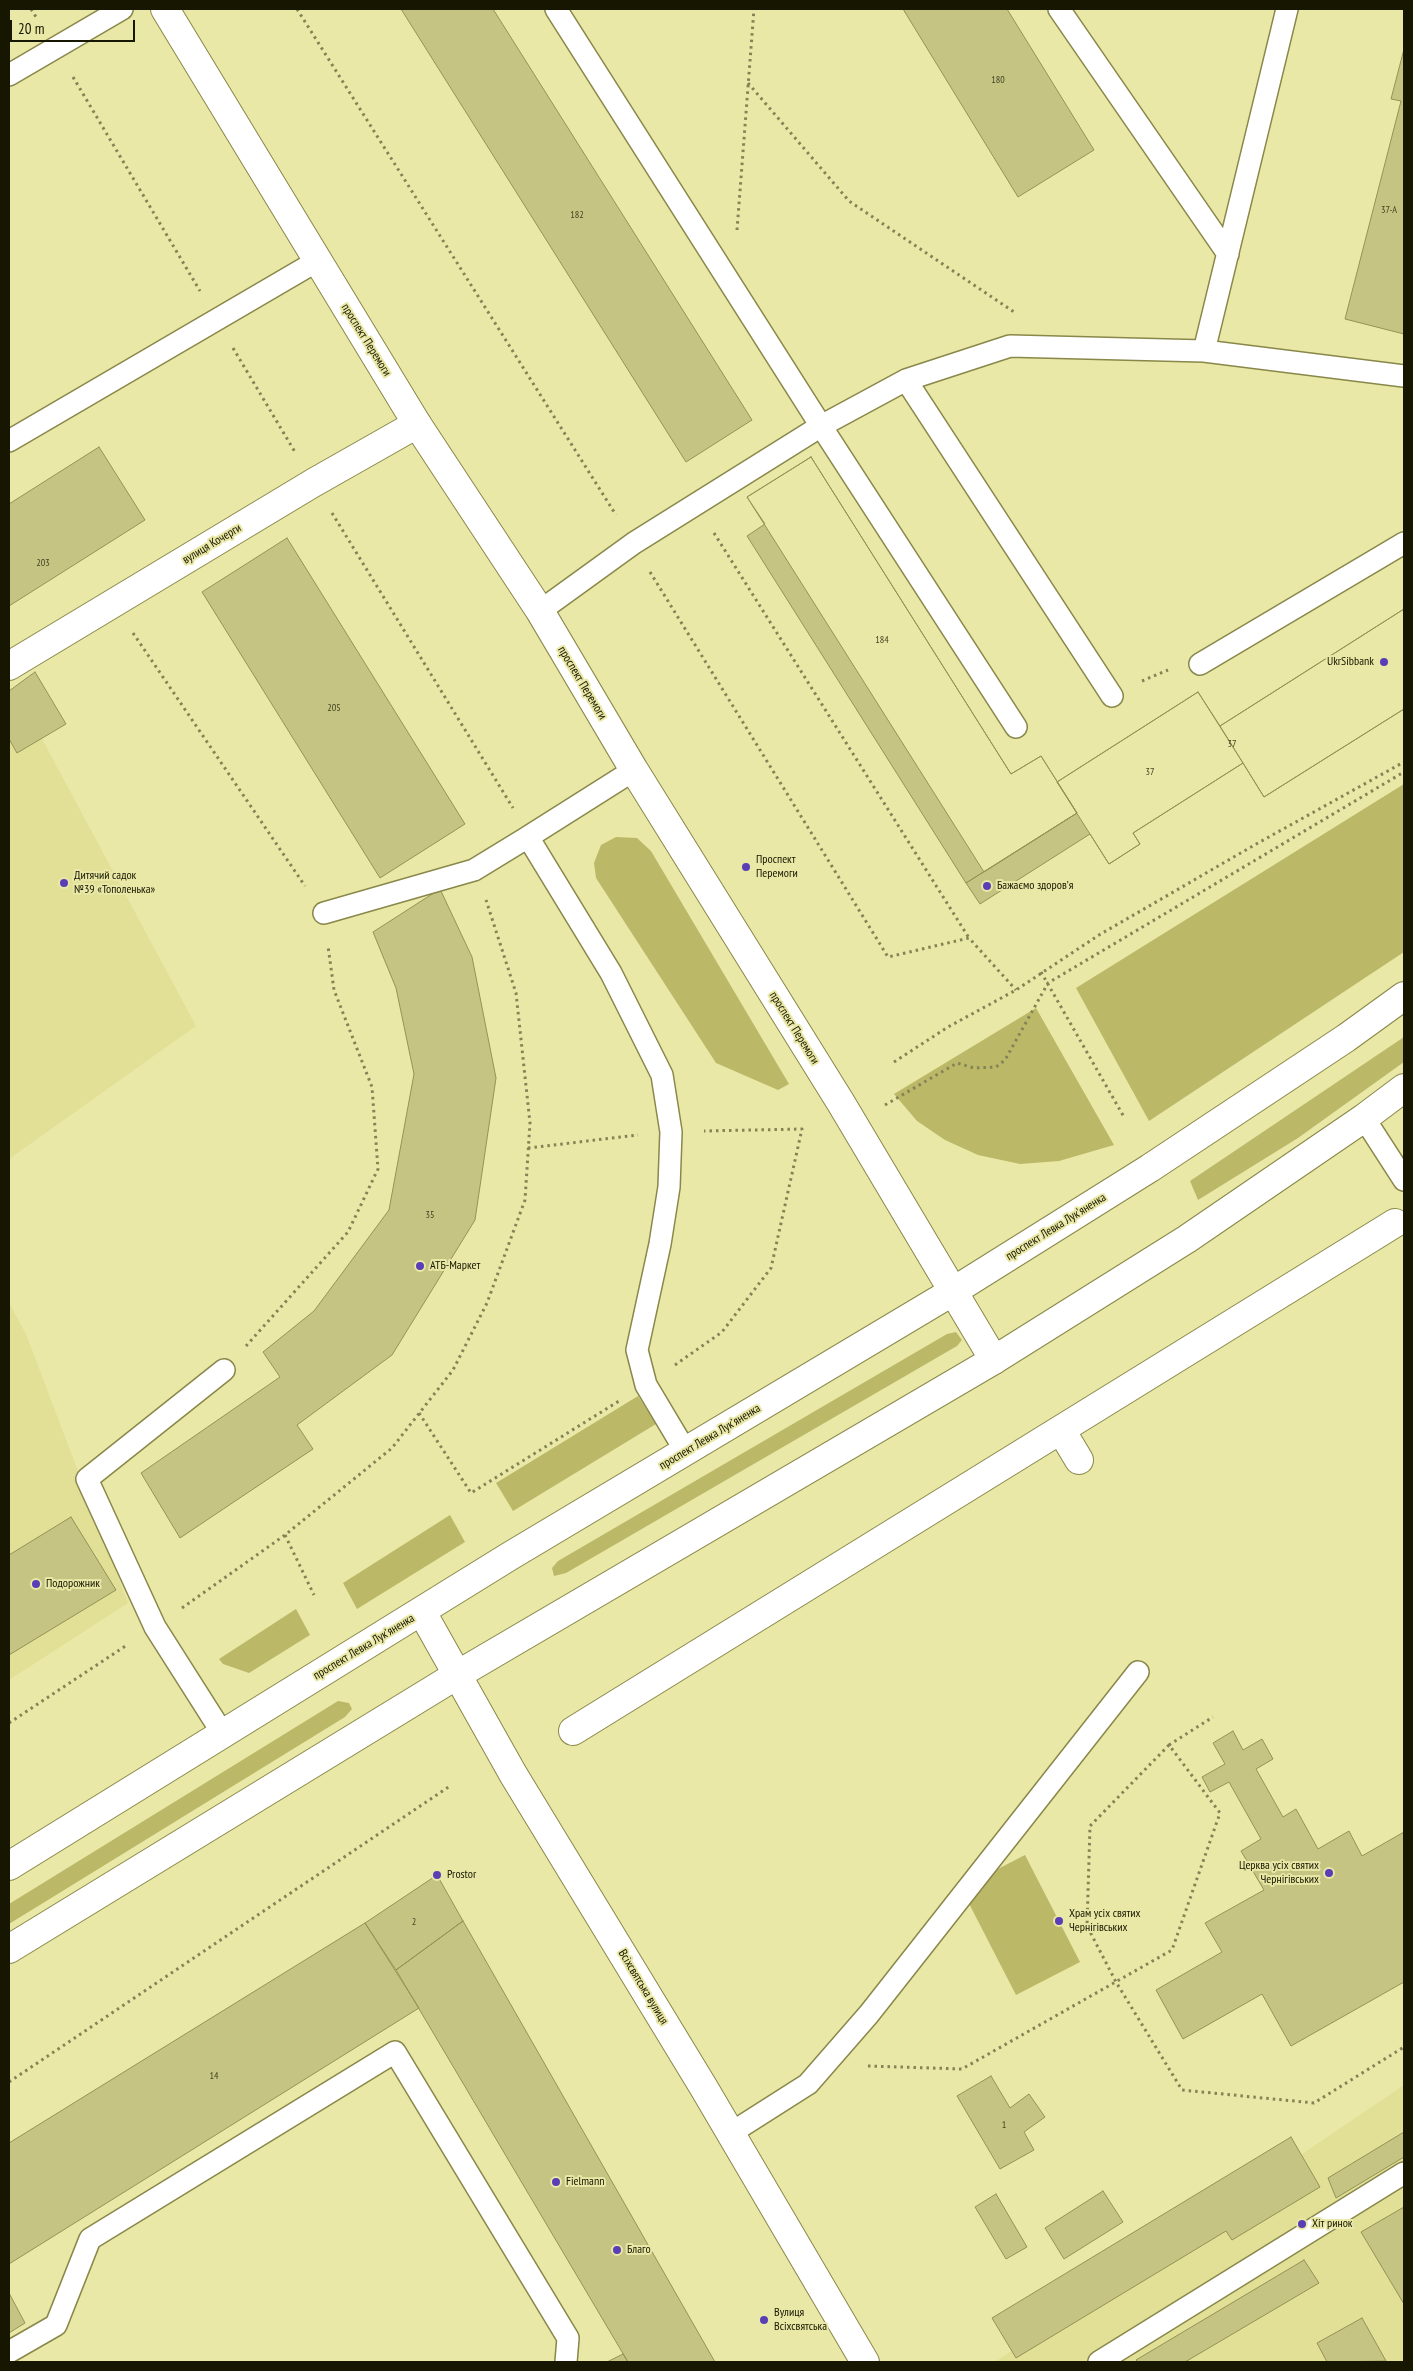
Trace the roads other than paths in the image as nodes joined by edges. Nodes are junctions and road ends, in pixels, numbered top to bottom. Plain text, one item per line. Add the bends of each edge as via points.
1 (122, 9) edge
2 (164, 9) edge
3 (556, 9) edge
4 (1059, 9) edge
5 (1287, 9) edge
6 (9, 75) edge
7 (1228, 254) junction
8 (317, 261) junction
9 (1204, 351) junction
10 (1404, 376) edge
11 (906, 380) junction
12 (417, 424) junction
13 (821, 426) junction
14 (9, 441) edge
15 (1404, 543) edge
16 (540, 611) junction
17 (1200, 664) dead end
18 (9, 666) edge
19 (1112, 696) dead end
20 (1016, 727) dead end
21 (634, 770) junction
22 (528, 837) junction
23 (324, 913) road end
24 (1404, 996) edge
25 (1404, 1088) edge
26 (1364, 1118) junction
27 (1404, 1180) edge
28 (1395, 1223) dead end
29 (952, 1292) junction
30 (994, 1360) junction
31 (224, 1370) road end
32 (1061, 1430) junction
33 (686, 1452) junction
34 (1078, 1460) dead end
35 (422, 1612) junction
36 (1138, 1672) dead end
37 (457, 1675) junction
38 (573, 1732) dead end
39 (223, 1734) junction
40 (9, 1866) edge
41 (9, 1949) edge
42 (731, 2133) junction
43 (1404, 2174) edge
44 (9, 2352) edge
45 (566, 2362) edge
46 (865, 2362) edge
47 (1099, 2362) edge

1 - 6 lane
2 - 8 street, проспект Перемоги
3 - 13 lane
4 - 7 lane
5 - 7 lane
7 - 9 lane
8 - 12 street, проспект Перемоги
8 - 14 lane
9 - 10 lane
9 - 11 lane via 1010,346
11 - 13 lane
11 - 19 lane
12 - 16 street, проспект Перемоги
12 - 18 street, вулиця Кочерги
13 - 16 lane via 634,543
13 - 20 lane
15 - 17 lane
16 - 21 street, проспект Перемоги
21 - 22 lane
21 - 29 street, проспект Перемоги via 853,1124
22 - 23 lane via 474,870
22 - 33 lane via 610,973 662,1076 671,1132 668,1187 638,1350 646,1385
24 - 29 street, проспект Левка Лукʼяненка via 1158,1162
25 - 26 street
26 - 27 lane
26 - 30 street via 1187,1239
28 - 32 street
29 - 30 street, проспект Перемоги
29 - 33 street, проспект Левка Лукʼяненка
30 - 37 street
31 - 39 lane via 87,1479 155,1627
32 - 34 street
32 - 38 street
33 - 35 street, проспект Левка Лукʼяненка
35 - 37 street, Всіхсвятська вулиця
35 - 39 street, проспект Левка Лукʼяненка
36 - 42 lane via 869,2014 825,2065 808,2084
37 - 41 street
37 - 42 street, Всіхсвятська вулиця via 513,1774
39 - 40 street, проспект Левка Лукʼяненка
42 - 46 street, Всіхсвятська вулиця
43 - 47 lane
44 - 45 lane via 56,2325 90,2239 395,2052 568,2338

